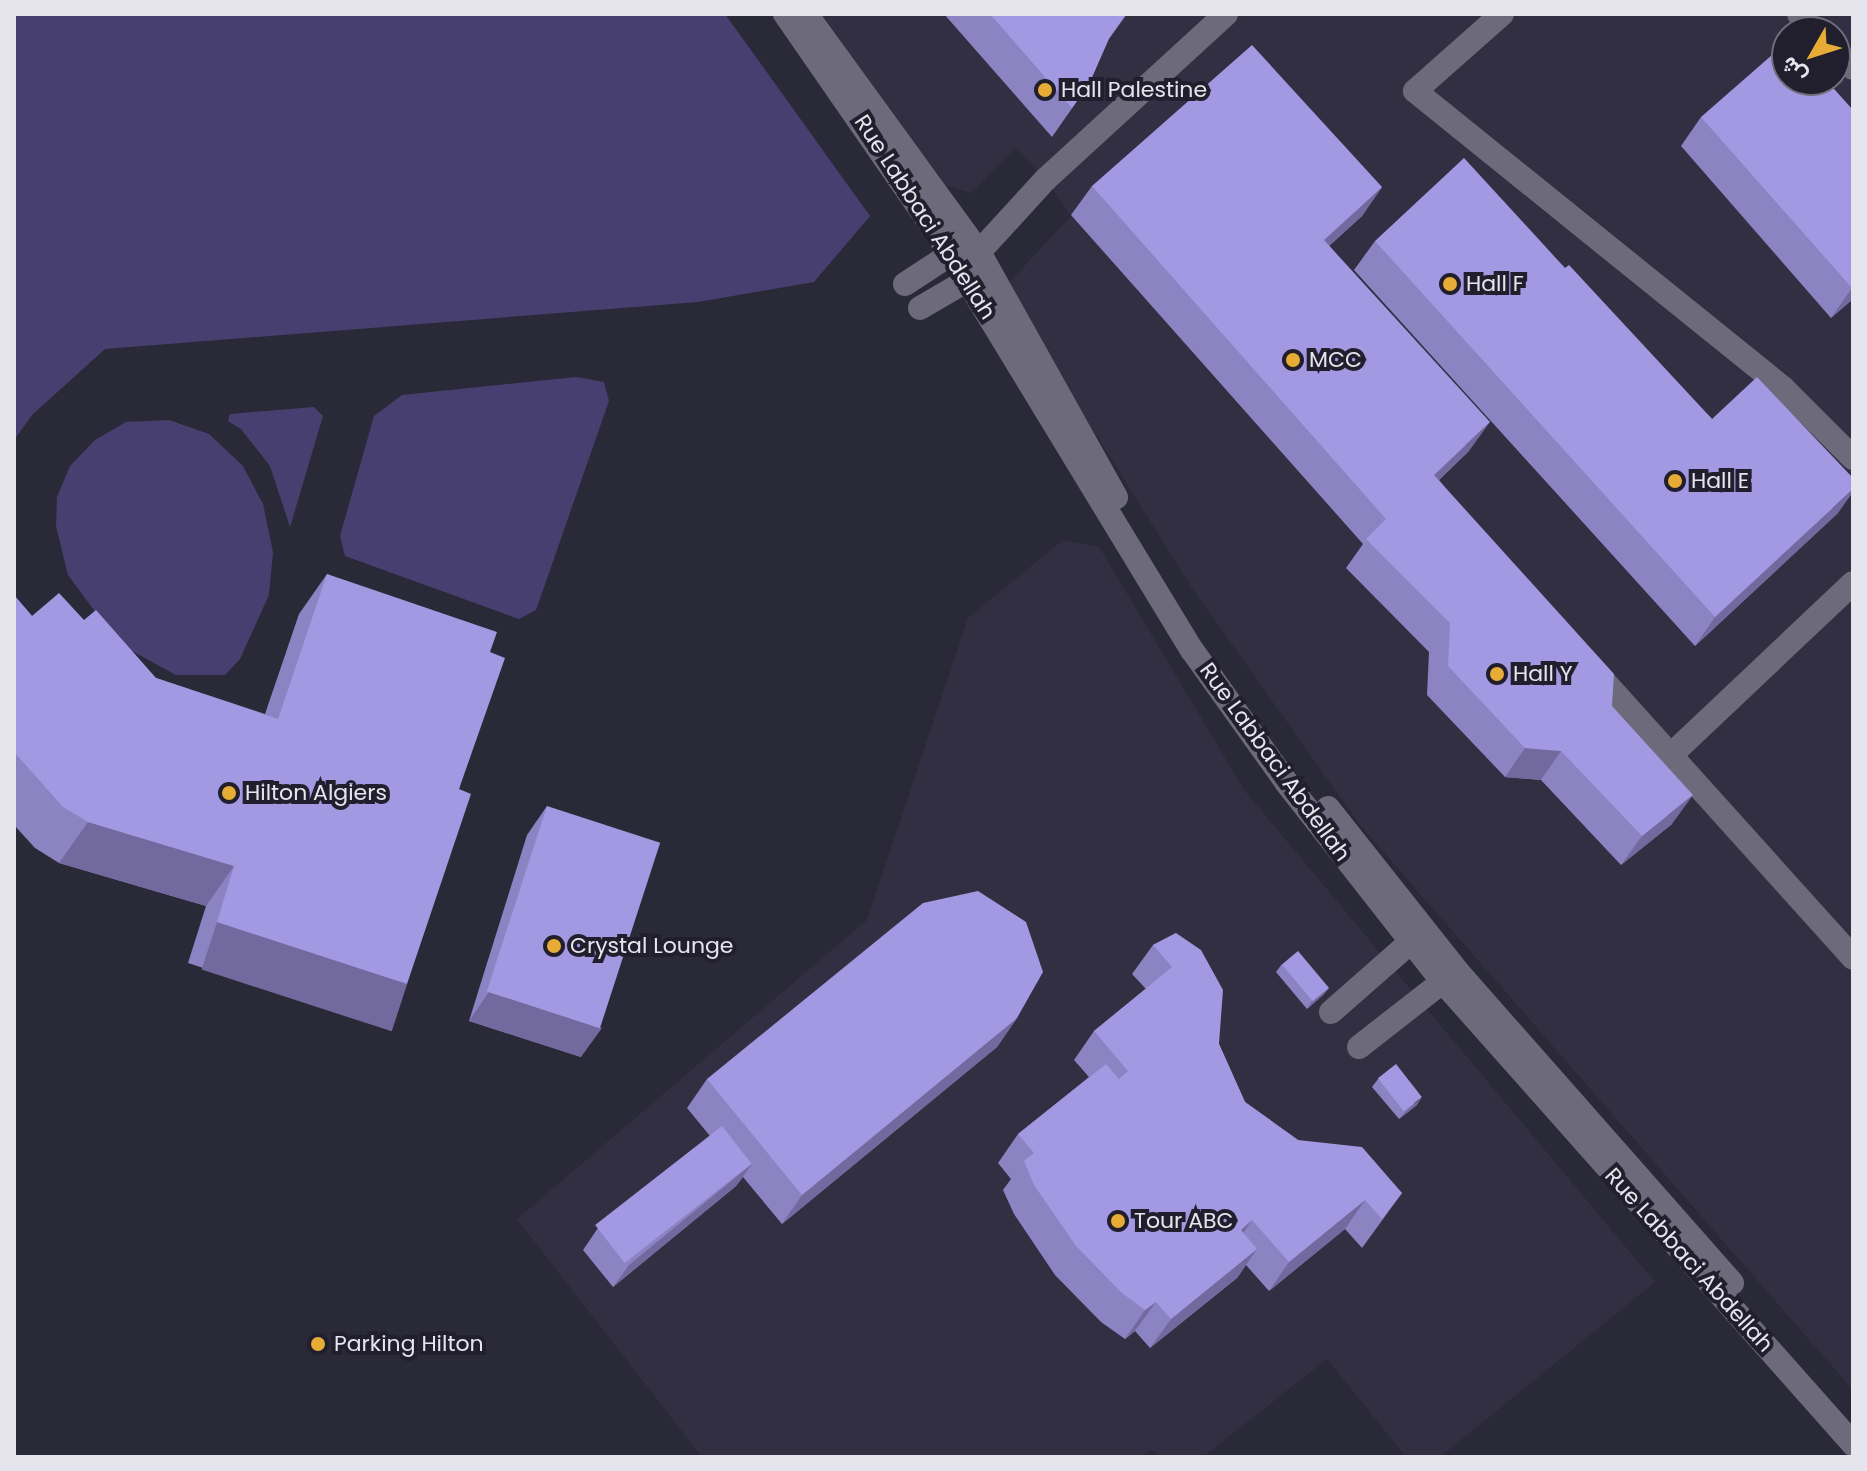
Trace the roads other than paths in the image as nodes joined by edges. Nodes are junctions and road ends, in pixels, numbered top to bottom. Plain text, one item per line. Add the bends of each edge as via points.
1 (785, 14) edge
2 (806, 14) edge
3 (1226, 14) edge
4 (1502, 14) edge
5 (979, 252) junction
6 (951, 254) junction
7 (968, 280) junction
8 (905, 284) dead end
9 (920, 308) dead end
10 (1853, 458) edge
11 (1853, 583) edge
12 (1579, 653) edge
13 (1671, 755) junction
14 (1417, 936) junction
15 (1853, 958) edge
16 (1450, 977) junction
17 (1331, 1012) dead end
18 (1359, 1047) dead end
19 (1853, 1419) edge
20 (1853, 1444) edge

1 - 6 street, Rue Labbaci Abdellah
2 - 5 street, Rue Labbaci Abdellah
3 - 5 street via 1046,179
4 - 10 street via 1415,91 1783,388
5 - 6 street
5 - 7 street
5 - 14 street, Rue Labbaci Abdellah via 1106,480 1205,639
6 - 7 street, Rue Labbaci Abdellah
6 - 8 street
7 - 9 street
7 - 14 street, Rue Labbaci Abdellah via 1192,650
11 - 13 street
12 - 13 street
13 - 15 street
14 - 16 street, Rue Labbaci Abdellah
14 - 17 street
16 - 18 street
16 - 19 street, Rue Labbaci Abdellah
16 - 20 street, Rue Labbaci Abdellah

